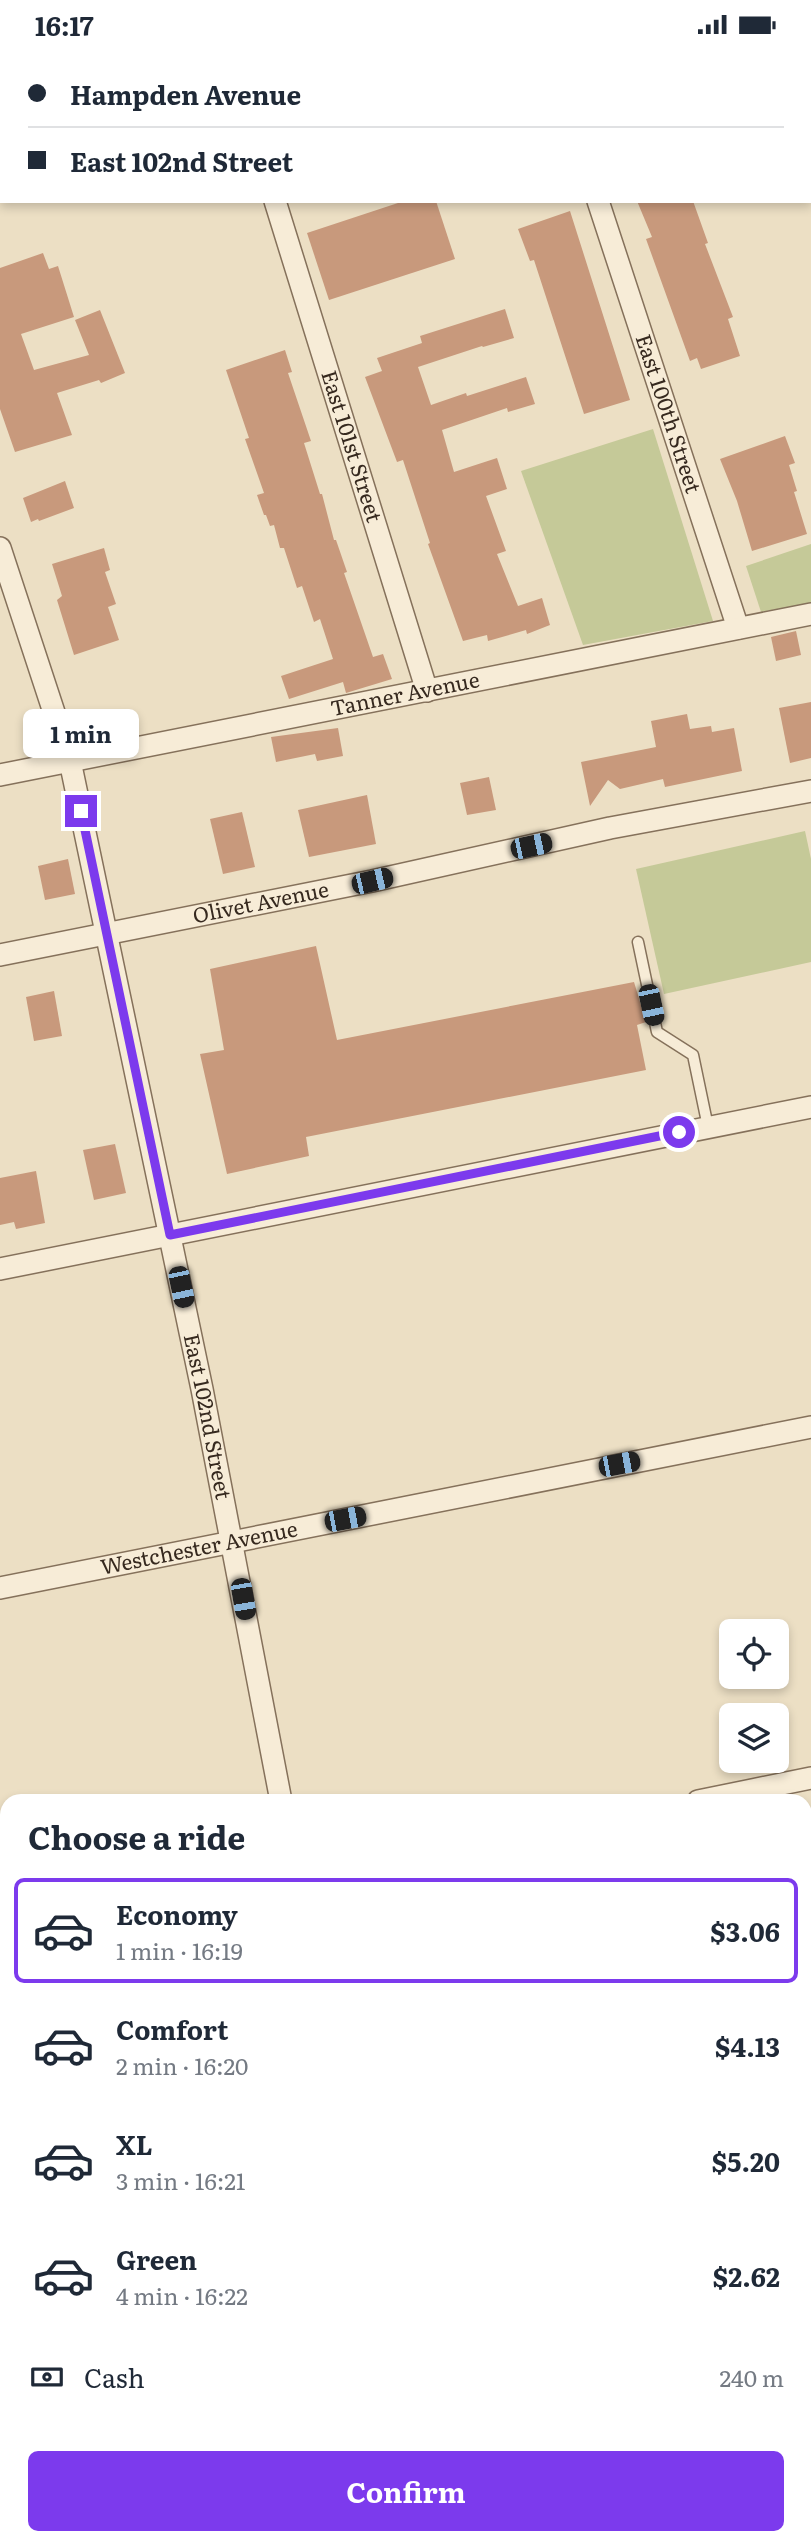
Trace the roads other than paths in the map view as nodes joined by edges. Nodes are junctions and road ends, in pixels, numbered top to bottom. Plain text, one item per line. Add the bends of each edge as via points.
1 (276, 203) edge
2 (599, 203) edge
3 (0, 548) edge
4 (811, 614) edge
5 (738, 628) junction
6 (427, 691) junction
7 (70, 761) junction
8 (0, 775) edge
9 (811, 790) edge
10 (107, 935) junction
11 (638, 942) dead end
12 (0, 955) edge
13 (811, 1107) edge
14 (708, 1127) junction
15 (170, 1235) junction
16 (0, 1269) edge
17 (811, 1427) edge
18 (233, 1541) junction
19 (0, 1588) edge
20 (811, 1779) edge
21 (280, 1794) edge
22 (734, 1794) edge

1 - 6 street, East 101st Street
2 - 5 street, East 100th Street
3 - 7 street, East 102nd Street
4 - 5 street, Tanner Avenue
5 - 6 street, Tanner Avenue
6 - 7 street, Tanner Avenue
7 - 8 street, Tanner Avenue
7 - 10 street, East 102nd Street
9 - 10 street, Olivet Avenue
10 - 12 street, Olivet Avenue
10 - 15 street, East 102nd Street
11 - 14 lane via 657,1032 693,1055
13 - 14 street
14 - 15 street
15 - 16 street
15 - 18 street, East 102nd Street
17 - 18 street, Westchester Avenue
18 - 19 street, Westchester Avenue
18 - 21 street, East 102nd Street
20 - 22 street

